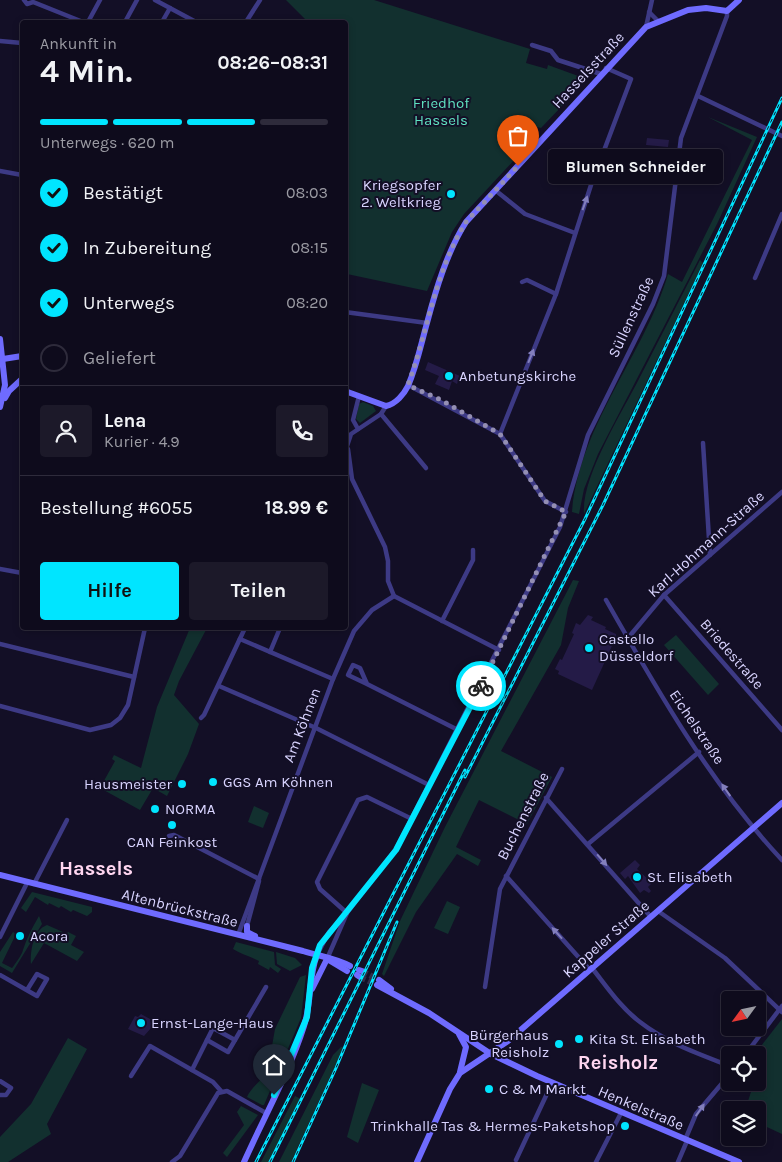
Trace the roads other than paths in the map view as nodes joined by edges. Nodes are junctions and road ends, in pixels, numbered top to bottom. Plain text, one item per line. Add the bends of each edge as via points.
1 (24, 0) edge
2 (100, 0) edge
3 (137, 0) edge
4 (155, 0) edge
5 (260, 0) edge
6 (652, 0) edge
7 (739, 0) edge
8 (34, 1) edge
9 (170, 8) junction
10 (727, 11) junction
11 (649, 12) junction
12 (78, 20) edge
13 (89, 20) edge
14 (126, 20) edge
15 (163, 20) edge
16 (192, 20) edge
17 (247, 20) edge
18 (658, 21) junction
19 (646, 27) junction
20 (0, 40) edge
21 (20, 43) edge
22 (532, 45) dead end
23 (606, 68) junction
24 (601, 74) junction
25 (698, 96) junction
26 (782, 136) edge
27 (0, 171) edge
28 (20, 175) edge
29 (495, 190) junction
30 (782, 214) edge
31 (575, 233) junction
32 (755, 278) dead end
33 (522, 282) dead end
34 (556, 294) junction
35 (348, 312) edge
36 (426, 323) junction
37 (0, 338) edge
38 (20, 356) edge
39 (3, 359) junction
40 (5, 377) junction
41 (20, 381) edge
42 (20, 382) edge
43 (408, 385) junction
44 (348, 392) edge
45 (359, 396) junction
46 (1, 404) edge
47 (386, 406) junction
48 (381, 414) junction
49 (358, 429) junction
50 (500, 434) junction
51 (348, 442) edge
52 (703, 443) dead end
53 (348, 459) edge
54 (426, 468) dead end
55 (782, 492) edge
56 (566, 512) junction
57 (473, 550) dead end
58 (710, 555) junction
59 (0, 569) edge
60 (20, 572) edge
61 (664, 595) junction
62 (394, 596) junction
63 (606, 600) dead end
64 (442, 621) junction
65 (145, 630) edge
66 (243, 630) edge
67 (279, 630) edge
68 (628, 638) junction
69 (240, 639) junction
70 (0, 644) edge
71 (499, 650) junction
72 (270, 652) junction
73 (134, 677) junction
74 (333, 679) junction
75 (367, 684) junction
76 (220, 686) junction
77 (0, 706) edge
78 (201, 718) dead end
79 (316, 728) junction
80 (458, 730) junction
81 (782, 730) edge
82 (699, 752) junction
83 (562, 768) dead end
84 (430, 784) junction
85 (546, 798) junction
86 (782, 803) edge
87 (67, 820) dead end
88 (412, 820) junction
89 (752, 828) junction
90 (169, 836) dead end
91 (588, 844) junction
92 (782, 860) edge
93 (0, 875) edge
94 (506, 876) junction
95 (260, 879) junction
96 (31, 883) junction
97 (658, 910) junction
98 (347, 913) junction
99 (651, 917) junction
100 (247, 926) joint
101 (238, 935) junction
102 (0, 937) edge
103 (262, 941) junction
104 (303, 951) junction
105 (317, 955) junction
106 (327, 959) junction
107 (312, 968) junction
108 (349, 968) dead end
109 (591, 969) junction
110 (0, 975) edge
111 (378, 982) tunnel mouth
112 (266, 987) dead end
113 (485, 987) dead end
114 (27, 990) junction
115 (312, 990) junction
116 (781, 1009) edge
117 (456, 1030) junction
118 (207, 1040) junction
119 (235, 1040) junction
120 (752, 1046) edge
121 (491, 1054) junction
122 (721, 1062) edge
123 (192, 1070) junction
124 (460, 1073) junction
125 (131, 1076) dead end
126 (0, 1080) edge
127 (552, 1083) junction
128 (721, 1085) edge
129 (221, 1091) junction
130 (0, 1095) edge
131 (266, 1113) junction
132 (620, 1113) junction
133 (686, 1141) junction
134 (516, 1160) dead end
135 (172, 1162) edge
136 (244, 1162) edge
137 (418, 1162) edge
138 (596, 1162) edge
139 (678, 1162) edge
140 (739, 1162) edge

1 - 8 street via 27,4
2 - 13 street
3 - 14 street
4 - 9 street
5 - 17 street
6 - 11 street
7 - 10 street
8 - 12 street
9 - 15 street
9 - 16 street
10 - 18 street, Hasselsstraße via 697,9
10 - 25 street, Süllenstraße
11 - 18 street
11 - 19 street
18 - 19 street, Hasselsstraße
19 - 23 street, Hasselsstraße
20 - 21 street
22 - 24 street via 551,51 558,60
23 - 24 street, Hasselsstraße
31 -> 23 street via 631,79
24 - 29 street, Hasselsstraße
25 - 26 street
25 - 56 street, Süllenstraße via 682,138 664,276 588,435
27 - 28 street
29 - 31 street via 525,214
29 - 36 street, Hasselsstraße via 460,231
30 - 32 street
31 - 34 street
33 - 34 street via 527,280
50 -> 34 street
35 - 36 street
36 - 43 street, Hasselsstraße
37 - 39 street
38 - 39 street
39 - 40 street
40 - 41 street via 11,382
40 - 46 street
42 - 46 street
43 - 47 street, Hasselsstraße via 396,401
43 - 50 street
44 - 45 street
45 - 47 street
45 - 49 street via 352,420
47 - 48 street
48 - 49 street
48 - 54 street
49 - 51 street
50 - 56 street via 545,501
52 - 58 street
53 - 62 street via 352,479 385,546 388,581
55 - 58 street, Karl-Hohmann-Straße
56 - 71 street, Süllenstraße
57 - 64 street via 473,560
58 - 61 street, Karl-Hohmann-Straße
59 - 60 street
61 - 68 street, Karl-Hohmann-Straße
61 - 81 street, Briedestraße
62 - 64 street
62 - 74 street, Am Köhnen via 372,610 354,631
63 - 68 street, Eichelstraße
64 - 71 street
65 - 73 street
66 - 69 street
67 - 72 street
68 - 82 street, Eichelstraße via 655,687
69 - 72 street
69 - 76 street
70 - 73 street
71 - 80 street, Süllenstraße
72 - 74 street
73 - 77 street via 128,705 120,718 106,728 90,730
74 - 79 street, Am Köhnen
75 - 75 street via 360,668 353,665 348,675
75 - 80 street
76 - 78 street
76 - 79 street
79 - 84 street
79 - 95 street, Am Köhnen
80 - 84 street, Süllenstraße
89 -> 82 street, Eichelstraße
82 - 91 street
83 - 85 street, Buchenstraße
84 - 88 street, Süllenstraße
85 - 91 street
85 - 94 street, Buchenstraße
86 - 89 street, Kappeler Straße
87 - 96 street
88 - 98 street, Süllenstraße via 396,850
88 - 98 street via 367,797 358,800 317,882 318,888
89 - 92 street, Eichelstraße
89 - 97 street, Kappeler Straße
90 - 95 street via 174,835
91 -> 99 street
93 - 96 street, Altenbrückstraße
109 -> 94 street, Buchenstraße
94 - 113 street, Buchenstraße via 500,888
95 - 100 street, Am Köhnen
95 - 101 street, Am Köhnen
96 - 101 street, Altenbrückstraße
96 - 102 street
97 - 99 street, Kappeler Straße
97 - 116 street via 725,958
98 - 105 street via 329,932
98 - 106 street
99 - 109 street, Kappeler Straße
100 - 103 street, Altenbrückstraße via 249,934
101 - 103 street, Altenbrückstraße
103 - 104 street, Altenbrückstraße
104 - 105 street, Altenbrückstraße
104 - 107 street
105 - 106 street, Altenbrückstraße
105 - 107 street
106 - 108 street
106 - 115 street
107 - 115 street
109 - 121 street, Kappeler Straße
109 - 122 street, Buchenstraße via 640,1022 670,1041
110 - 114 street
111 - 117 street, Henkelstraße
112 - 119 street
114 - 114 street via 37,996 46,979 37,974
115 - 131 street via 304,1027
116 - 120 street
117 - 121 street, Henkelstraße
117 - 124 street via 466,1047
118 - 119 street via 228,1052
118 - 119 street via 213,1028
118 - 123 street
121 - 124 street, Kappeler Straße
121 - 127 street, Henkelstraße
123 - 125 street via 150,1046
123 - 129 street via 213,1082
124 - 137 street
126 - 130 street via 10,1088 6,1095
127 - 132 street, Henkelstraße
127 - 134 street
133 -> 128 street via 696,1114
129 - 131 street via 231,1093
129 - 135 street via 213,1097 180,1156
131 - 136 street
132 - 133 street, Henkelstraße
132 - 138 street
133 - 139 street
133 - 140 street, Henkelstraße

